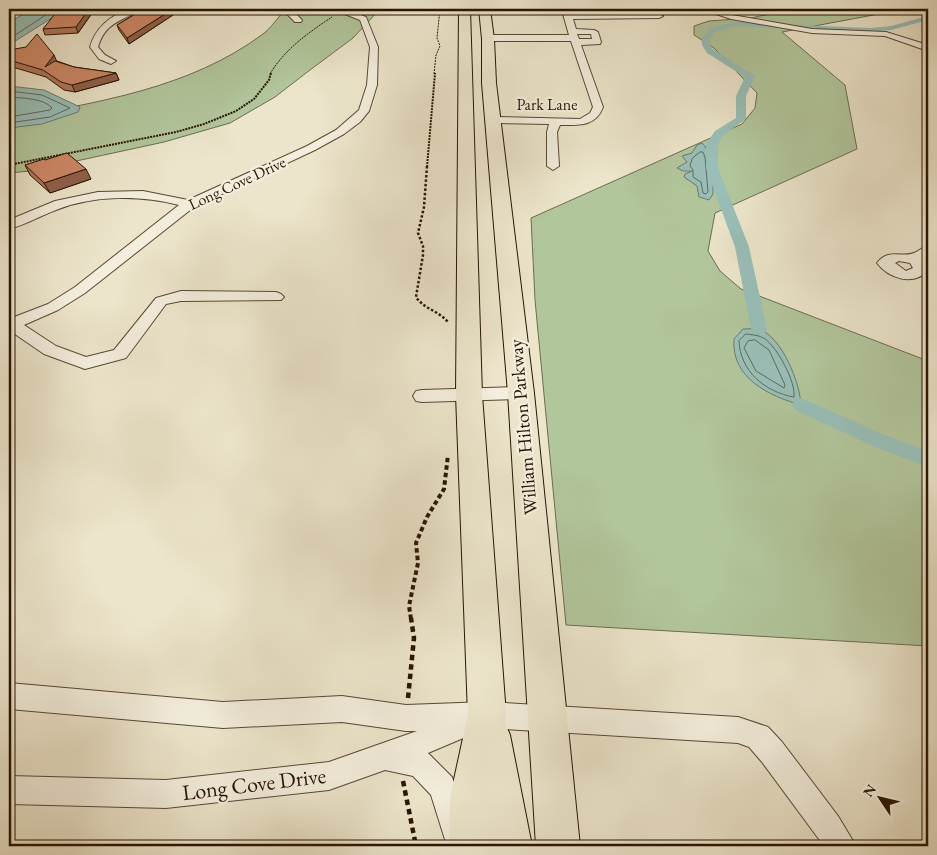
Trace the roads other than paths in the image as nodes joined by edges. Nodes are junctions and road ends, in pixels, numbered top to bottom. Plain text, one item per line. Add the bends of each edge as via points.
1 (136, 9) edge
2 (300, 9) edge
3 (339, 9) edge
4 (642, 9) edge
5 (705, 9) edge
6 (717, 9) edge
7 (463, 10) edge
8 (630, 11) edge
9 (569, 13) edge
10 (659, 16) dead end
11 (738, 18) junction
12 (298, 20) dead end
13 (574, 37) junction
14 (488, 38) junction
15 (928, 48) edge
16 (111, 62) dead end
17 (494, 120) junction
18 (556, 121) junction
19 (553, 166) dead end
20 (189, 204) junction
21 (9, 225) edge
22 (928, 250) edge
23 (914, 259) dead end
24 (276, 297) dead end
25 (10, 325) edge
26 (521, 393) junction
27 (468, 395) junction
28 (422, 396) dead end
29 (9, 696) edge
30 (487, 715) junction
31 (546, 719) junction
32 (395, 759) junction
33 (9, 790) edge
34 (462, 846) edge
35 (471, 846) edge
36 (510, 846) edge
37 (558, 846) edge
38 (841, 846) edge

1 - 16 street via 110,20 95,41 97,52
2 - 12 street via 291,14
3 - 20 street, Long Cove Drive via 363,19 374,48 372,85 364,110 340,132 318,144
4 - 8 street
5 - 11 street
6 - 11 street
7 - 14 highway, William Hilton Parkway
7 - 27 highway
8 - 9 street
8 - 10 street
9 - 13 street, Park Lane
11 - 15 street via 812,31 886,34
13 - 14 street
13 - 18 street, Park Lane via 598,115 590,120
14 - 17 highway, William Hilton Parkway
17 - 18 street, Park Lane
17 - 26 highway, William Hilton Parkway
18 - 19 street via 552,132
20 - 21 street via 150,194 126,193 65,202
20 - 25 street, Long Cove Drive via 80,290 53,307
22 - 23 street
24 - 25 street via 181,296 161,300 120,354 85,362 50,350
26 - 27 street
26 - 31 highway, William Hilton Parkway
27 - 28 street
27 - 30 highway
29 - 30 street, Long Cove Drive via 224,715 342,709 406,718
30 - 31 street, Long Cove Drive
30 - 32 street, Long Cove Drive
30 - 35 highway via 471,798
30 - 36 highway
31 - 37 highway, William Hilton Parkway
31 - 38 street via 738,730 758,737 778,759
32 - 33 street, Long Cove Drive via 330,776 166,794
32 - 34 street via 421,764 442,787

